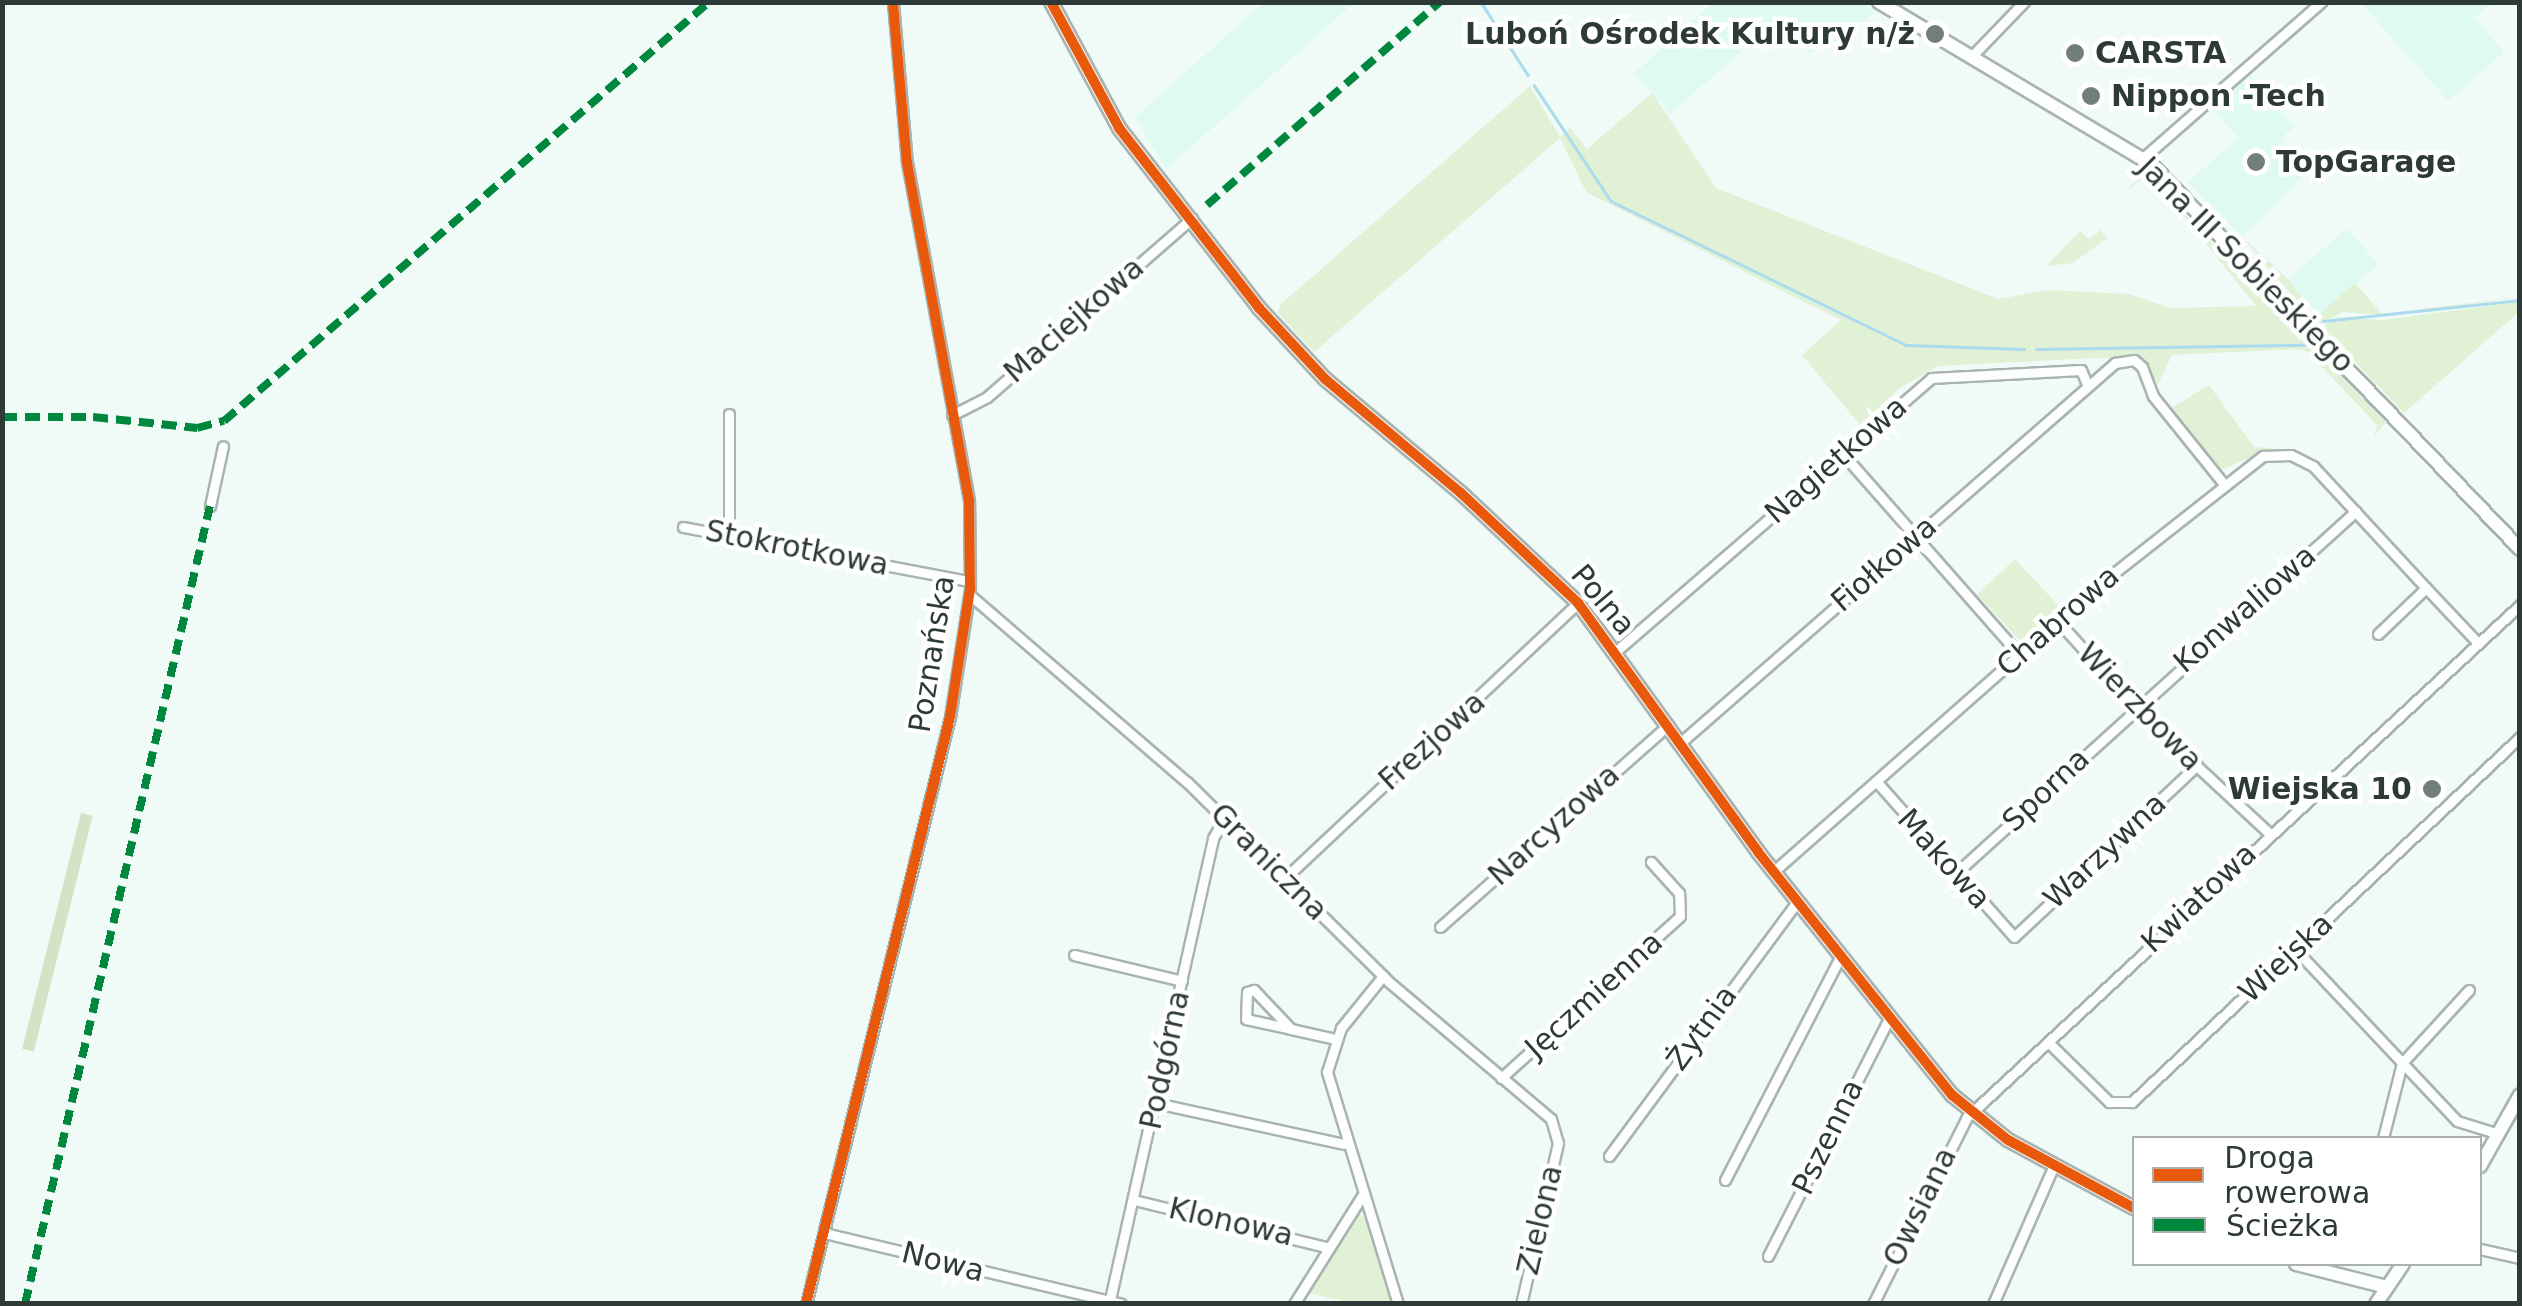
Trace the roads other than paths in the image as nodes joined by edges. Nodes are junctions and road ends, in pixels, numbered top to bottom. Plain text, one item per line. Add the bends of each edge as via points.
1 (893, 2) edge
2 (1051, 2) edge
3 (1879, 2) edge
4 (2024, 2) edge
5 (2321, 2) edge
6 (1972, 56) junction
7 (2143, 158) junction
8 (1192, 218) junction
9 (2087, 384) junction
10 (729, 414) dead end
11 (952, 415) junction
12 (224, 446) dead end
13 (1844, 454) junction
14 (2223, 483) junction
15 (210, 506) dead end
16 (2356, 511) junction
17 (683, 527) dead end
18 (729, 534) junction
19 (1916, 536) junction
20 (2520, 548) edge
21 (970, 581) junction
22 (2426, 588) junction
23 (970, 596) junction
24 (1578, 603) junction
25 (2520, 605) edge
26 (2057, 620) junction
27 (2378, 634) dead end
28 (2478, 643) junction
29 (1616, 652) junction
30 (2019, 654) junction
31 (2135, 707) junction
32 (1668, 725) junction
33 (2520, 737) edge
34 (1680, 743) junction
35 (2197, 765) junction
36 (1876, 781) junction
37 (1224, 819) junction
38 (2269, 833) junction
39 (1651, 862) dead end
40 (1774, 871) junction
41 (1956, 873) junction
42 (1285, 878) junction
43 (1797, 902) junction
44 (1440, 927) dead end
45 (2014, 936) joint
46 (2295, 950) junction
47 (1074, 955) dead end
48 (1840, 956) junction
49 (1383, 976) junction
50 (1182, 981) junction
51 (2469, 990) dead end
52 (1889, 1019) junction
53 (1290, 1029) junction
54 (1335, 1038) junction
55 (2048, 1042) junction
56 (2402, 1063) junction
57 (1501, 1078) junction
58 (2520, 1096) edge
59 (1156, 1103) junction
60 (1970, 1113) junction
61 (2500, 1134) junction
62 (1558, 1136) joint
63 (2384, 1136) edge
64 (1344, 1144) junction
65 (1608, 1156) dead end
66 (2482, 1163) edge
67 (2054, 1165) junction
68 (1725, 1180) dead end
69 (1362, 1196) junction
70 (1134, 1200) junction
71 (2132, 1207) edge
72 (824, 1232) junction
73 (1326, 1246) junction
74 (2482, 1248) edge
75 (1768, 1256) dead end
76 (2520, 1258) edge
77 (2304, 1266) edge
78 (2402, 1266) edge
79 (2386, 1287) junction
80 (1109, 1302) edge
81 (806, 1304) edge
82 (1122, 1304) edge
83 (1294, 1304) edge
84 (1398, 1304) edge
85 (1521, 1304) edge
86 (1873, 1304) edge
87 (1993, 1304) edge
88 (2376, 1304) edge

1 - 11 street, Poznańska via 906,163
2 - 8 street, Polna via 1115,123
3 - 6 street, Jana III Sobieskiego
4 - 6 street
5 - 7 street
6 - 7 street, Jana III Sobieskiego
7 - 20 street, Jana III Sobieskiego
8 - 11 street, Maciejkowa via 988,396
8 - 24 street, Polna via 1307,362
9 - 13 street, Nagietkowa via 2081,370 1939,374
9 - 14 street, Fiołkowa via 2115,363 2134,360 2152,396
9 - 19 street, Fiołkowa
10 - 18 street
11 - 21 street, Poznańska via 970,500
12 - 15 street
13 - 19 street
13 - 29 street, Nagietkowa
14 - 16 street, Chabrowa via 2263,456 2291,455 2314,466
14 - 26 street, Chabrowa
16 - 22 street, Chabrowa
16 - 31 street, Konwaliowa
17 - 18 street, Stokrotkowa
18 - 21 street, Stokrotkowa
19 - 30 street
19 - 34 street, Fiołkowa
21 - 23 street, Poznańska
22 - 27 street
22 - 28 street, Chabrowa
23 - 37 street, Graniczna via 1045,655
23 - 72 street, Poznańska via 950,717
24 - 29 street, Polna
24 - 42 street, Frezjowa
25 - 28 street, Kwiatowa
26 - 30 street, Chabrowa
26 - 31 street, Wierzbowa
28 - 38 street, Kwiatowa
29 - 32 street, Polna
30 - 36 street, Chabrowa
31 - 35 street, Wierzbowa
31 - 41 street, Sporna
32 - 34 street, Polna
32 - 44 street, Narcyzowa
33 - 46 street, Wiejska
34 - 40 street, Polna
35 - 38 street, Wierzbowa
35 - 45 street, Warzywna
36 - 40 street, Chabrowa
36 - 41 street, Makowa
37 - 42 street, Graniczna
37 - 50 street, Podgórna via 1213,838
38 - 55 street, Kwiatowa
39 - 57 street, Jęczmienna via 1679,893 1680,916
40 - 43 street, Polna
41 - 45 street, Makowa
42 - 49 street, Graniczna
43 - 48 street, Polna
43 - 65 street, Żytnia
46 - 55 street, Wiejska via 2124,1106 2106,1100
46 - 56 street
47 - 50 street
48 - 52 street, Polna
48 - 68 street
49 - 54 street
49 - 57 street, Graniczna
50 - 59 street, Podgórna
51 - 56 street
52 - 60 street, Polna
52 - 75 street, Pszenna
53 - 53 street via 1244,1018 1248,992 1254,990
53 - 54 street
54 - 64 street via 1328,1080
55 - 60 street, Kwiatowa
56 - 61 street via 2457,1121
56 - 63 street
57 - 62 street, Graniczna via 1551,1119
58 - 61 street
59 - 64 street
59 - 70 street, Podgórna
60 - 67 street, Polna
60 - 86 street, Owsiana
61 - 66 street
62 - 85 street, Zielona
64 - 69 street
67 - 71 street, Polna
67 - 87 street
69 - 73 street
69 - 84 street
70 - 73 street, Klonowa
70 - 80 street, Podgórna
72 - 80 street, Nowa
72 - 81 street, Poznańska
73 - 83 street
74 - 76 street
77 - 79 street
78 - 79 street
79 - 88 street
80 - 82 street, Nowa

